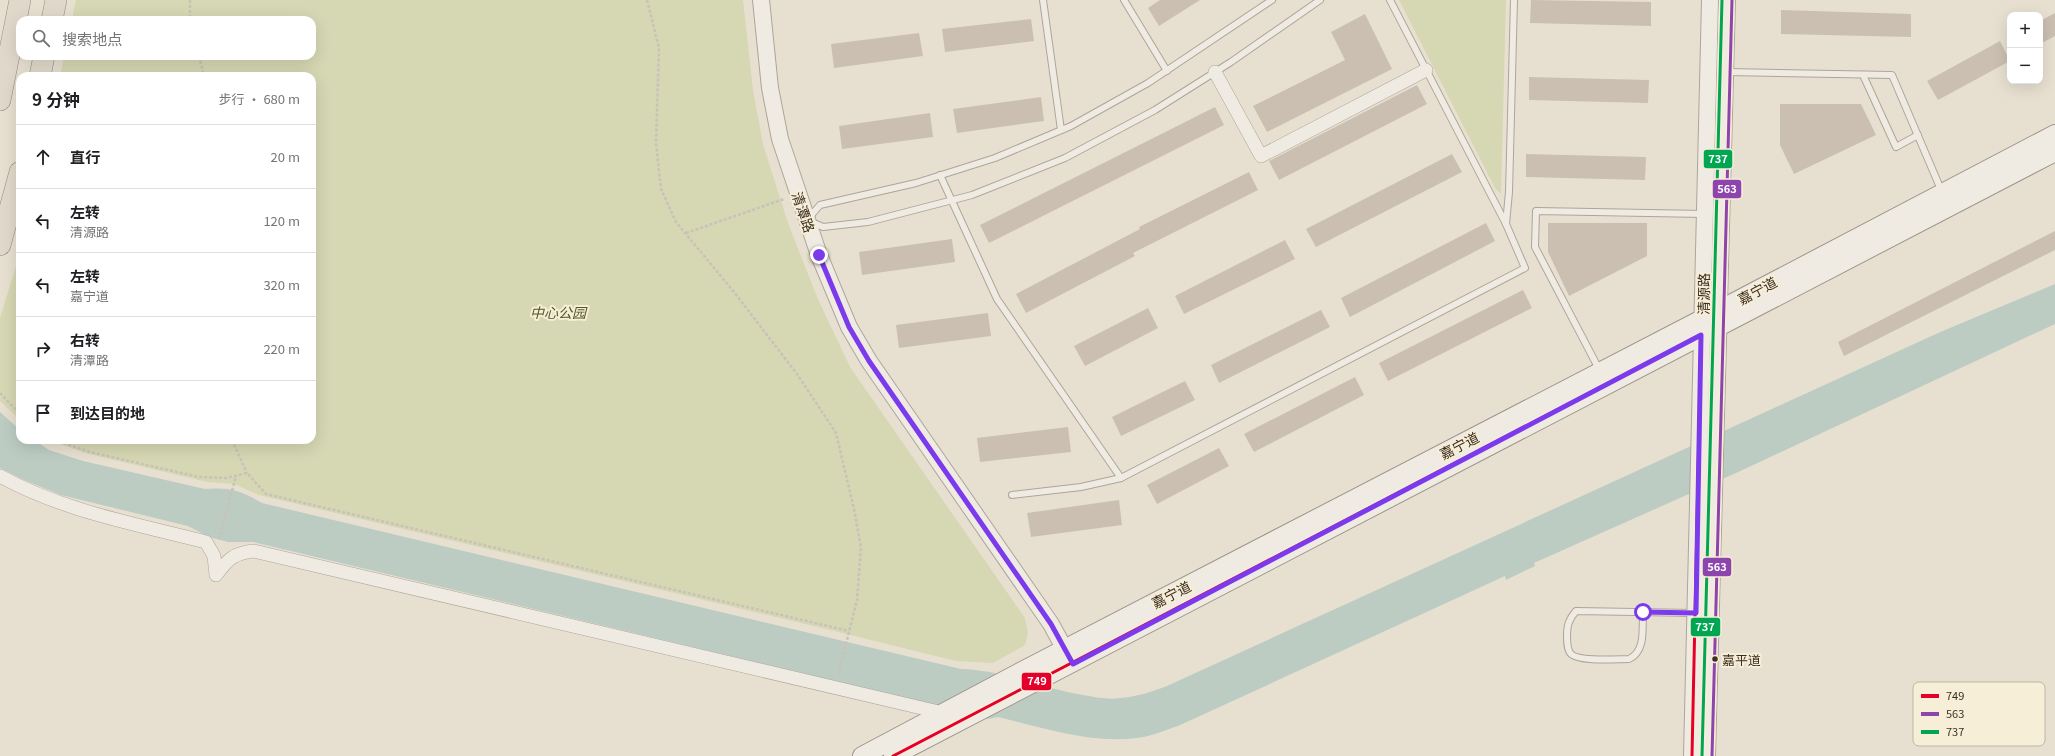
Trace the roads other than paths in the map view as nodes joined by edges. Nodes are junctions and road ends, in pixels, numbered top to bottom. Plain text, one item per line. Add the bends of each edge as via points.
1 (20, 0) edge
2 (56, 0) edge
3 (761, 0) edge
4 (1043, 0) edge
5 (1124, 0) edge
6 (1272, 0) edge
7 (1320, 0) edge
8 (1390, 0) edge
9 (1514, 0) edge
10 (1710, 0) edge
11 (1727, 0) edge
12 (17, 16) edge
13 (53, 16) edge
14 (16, 20) edge
15 (43, 60) edge
16 (1426, 70) junction
17 (1167, 71) junction
18 (41, 72) edge
19 (1215, 72) junction
20 (1726, 72) junction
21 (1863, 75) junction
22 (0, 100) edge
23 (1061, 130) junction
24 (2055, 134) edge
25 (1918, 135) junction
26 (2055, 152) edge
27 (940, 175) junction
28 (16, 187) edge
29 (1942, 192) junction
30 (952, 200) junction
31 (1705, 214) junction
32 (807, 220) junction
33 (1506, 224) junction
34 (0, 245) edge
35 (1719, 318) junction
36 (1702, 327) junction
37 (1600, 372) junction
38 (0, 476) edge
39 (1120, 478) junction
40 (1012, 495) dead end
41 (1643, 612) junction
42 (1696, 613) junction
43 (1069, 656) junction
44 (943, 713) junction
45 (862, 756) edge
46 (894, 756) edge
47 (1692, 756) edge
48 (1707, 756) edge

1 - 12 highway
2 - 13 highway
3 - 32 street, 清潭路 via 770,88 780,138
4 - 23 lane
5 - 17 lane
6 - 17 lane
7 - 19 lane
8 - 16 lane
9 - 33 lane
10 - 31 street, 清源路
11 - 20 street, 清源路
14 - 22 highway
15 - 18 highway
16 - 19 street via 1261,156
16 - 33 lane
17 - 23 lane
19 - 30 lane via 1155,110 1065,158 972,196
20 - 21 lane
20 - 35 street, 清源路
21 - 25 lane via 1892,75
21 - 25 lane via 1896,147
23 - 27 lane via 995,158
24 - 29 main road, 嘉宁道
25 - 29 lane
26 - 35 main road, 嘉宁道
27 - 30 lane
27 - 32 lane via 820,205
28 - 34 highway
29 - 35 main road, 嘉宁道
30 - 32 lane via 868,222 823,227
30 - 39 lane via 998,299
31 - 36 street, 清源路
31 - 37 lane via 1536,210 1535,247
32 - 43 street, 清潭路 via 849,327 869,361 1051,624
33 - 39 lane via 1525,268
35 - 36 main road, 嘉宁道
35 - 48 street, 清源路
36 - 37 main road, 嘉宁道
36 - 42 street, 清源路
36 - 43 main road, 嘉宁道
37 - 43 main road, 嘉宁道
38 - 44 street via 39,496 88,512 206,542 214,556 216,575 228,561 240,553 254,551
39 - 40 lane via 1081,487
41 - 41 lane via 1576,611 1569,619 1567,647 1571,654 1579,659 1629,659 1636,656 1640,650
41 - 42 lane
42 - 47 street, 清源路
43 - 44 main road, 嘉宁道 via 1022,671
43 - 46 main road, 嘉宁道 via 1043,679
44 - 45 main road, 嘉宁道

